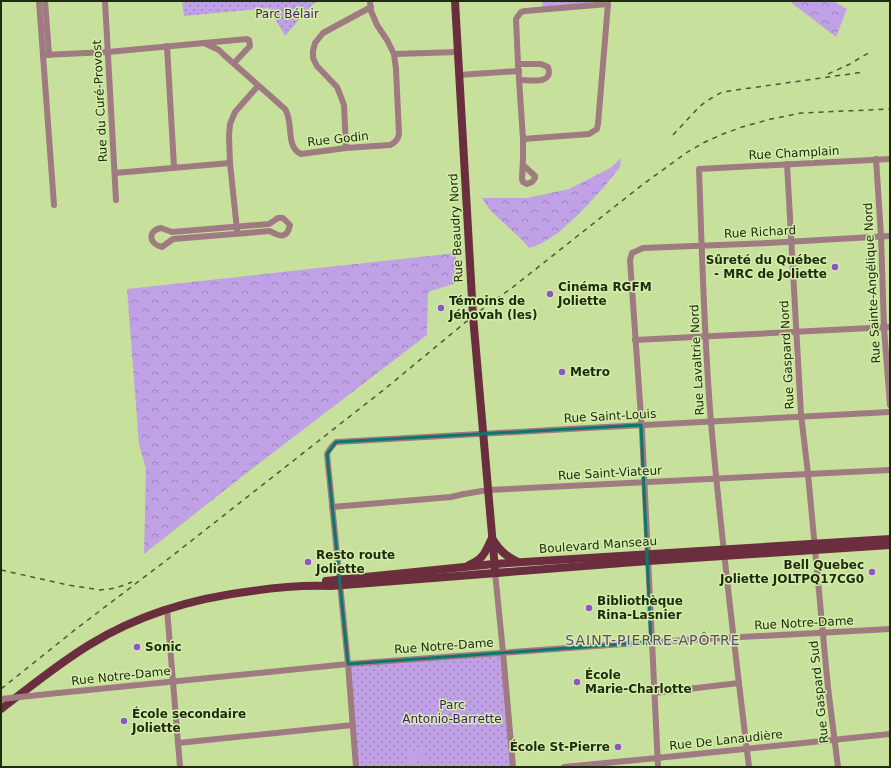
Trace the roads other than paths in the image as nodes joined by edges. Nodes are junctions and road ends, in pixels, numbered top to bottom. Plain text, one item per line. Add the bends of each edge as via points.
1 (39, 1) edge
2 (45, 1) edge
3 (105, 1) edge
4 (455, 1) edge
5 (607, 2) edge
6 (371, 4) edge
7 (204, 43) junction
8 (167, 46) junction
9 (108, 52) junction
10 (458, 52) junction
11 (394, 54) junction
12 (46, 55) junction
13 (234, 63) junction
14 (518, 67) junction
15 (459, 75) junction
16 (520, 80) junction
17 (258, 86) junction
18 (523, 139) junction
19 (346, 148) junction
20 (890, 159) edge
21 (876, 160) junction
22 (230, 162) junction
23 (787, 164) junction
24 (522, 165) dead end
25 (174, 167) junction
26 (699, 169) joint
27 (115, 173) junction
28 (116, 200) dead end
29 (54, 205) dead end
30 (237, 230) junction
31 (881, 236) junction
32 (890, 236) edge
33 (791, 242) junction
34 (702, 246) junction
35 (887, 328) edge
36 (796, 332) junction
37 (706, 337) junction
38 (635, 340) junction
39 (890, 406) edge
40 (890, 412) edge
41 (801, 417) junction
42 (711, 422) junction
43 (641, 425) junction
44 (484, 434) junction
45 (890, 470) edge
46 (808, 474) junction
47 (717, 479) junction
48 (644, 482) junction
49 (488, 490) junction
50 (332, 507) junction
51 (492, 538) junction
52 (890, 539) edge
53 (890, 545) edge
54 (815, 547) junction
55 (724, 553) junction
56 (648, 558) junction
57 (521, 563) junction
58 (463, 568) junction
59 (495, 568) junction
60 (339, 582) junction
61 (167, 609) junction
62 (890, 629) edge
63 (823, 633) junction
64 (734, 638) junction
65 (651, 642) junction
66 (504, 652) junction
67 (348, 664) junction
68 (172, 682) junction
69 (739, 683) junction
70 (654, 693) junction
71 (1, 699) edge
72 (1, 709) edge
73 (353, 725) junction
74 (890, 734) edge
75 (835, 740) junction
76 (178, 743) junction
77 (747, 749) junction
78 (658, 758) junction
79 (180, 767) edge
80 (356, 767) edge
81 (513, 767) edge
82 (564, 767) edge
83 (658, 767) edge
84 (749, 767) edge
85 (838, 767) edge

1 - 12 street
2 - 12 street
3 - 9 street, Rue du Curé-Provost
4 - 10 main road, Rue Beaudry Nord
5 - 14 street via 521,12 516,19
5 - 18 street via 597,129 589,134
6 - 11 street via 378,25
6 - 19 street via 323,33 315,43 313,51 313,58 337,87 344,104
7 - 8 street
7 - 13 street, Rue Godin
7 - 13 street via 249,40 250,46
8 - 9 street
8 - 25 street
9 - 12 street
9 - 27 street, Rue du Curé-Provost
10 - 11 street
10 - 15 main road, Rue Beaudry Nord
11 - 19 street, Rue Godin via 399,137 390,145
12 - 29 street
13 - 17 street, Rue Godin
14 - 15 street
14 - 16 street
14 - 16 street via 541,64 549,70 545,79
15 - 44 main road, Rue Beaudry Nord
16 - 18 street
17 - 19 street, Rue Godin via 288,114 293,148 297,152 301,154
17 - 22 street via 234,112 229,136
18 - 24 street
20 - 21 street, Rue Champlain
21 - 23 street, Rue Champlain
21 - 31 street, Rue Sainte-Angélique Nord
22 - 25 street
22 - 30 street
23 - 26 street, Rue Champlain
23 - 33 street, Rue Gaspard Nord
25 - 27 street
26 - 34 street, Rue Lavaltrie Nord
27 - 28 street, Rue du Curé-Provost
30 - 30 street via 270,232 282,236 287,234 290,225 283,218 278,218 269,224
30 - 30 street via 172,232 160,228 154,230 151,238 155,245 162,247 173,239
31 - 32 street, Rue Richard
31 - 33 street, Rue Richard
31 - 35 street, Rue Sainte-Angélique Nord
33 - 34 street, Rue Richard
33 - 36 street, Rue Gaspard Nord
34 - 37 street, Rue Lavaltrie Nord
34 - 38 street, Rue Richard via 643,248 632,252 630,260
35 - 36 street
35 - 39 street, Rue Sainte-Angélique Nord
36 - 37 street
36 - 41 street, Rue Gaspard Nord
37 - 38 street
37 - 42 street, Rue Lavaltrie Nord
38 - 43 street
40 - 41 street, Rue Saint-Louis
41 - 42 street, Rue Saint-Louis
41 - 46 street, Rue Gaspard Nord
42 - 43 street, Rue Saint-Louis
42 - 47 street, Rue Lavaltrie Nord
43 - 44 street, Rue Saint-Louis
43 - 48 street
44 - 49 main road, Rue Beaudry Nord
44 - 50 street, Rue Saint-Louis via 336,442 327,454
45 - 46 street, Rue Saint-Viateur
46 - 47 street, Rue Saint-Viateur
46 - 54 street, Rue Gaspard Nord
47 - 48 street, Rue Saint-Viateur
47 - 55 street, Rue Lavaltrie Nord
48 - 49 street, Rue Saint-Viateur
48 - 56 street
49 - 50 street, Rue Saint-Viateur via 450,497
49 - 51 main road, Rue Beaudry Nord
50 - 60 street
51 - 57 main road via 504,554
51 - 58 main road via 482,557
51 - 59 main road, Rue Beaudry Nord
52 - 54 main road, Boulevard Manseau
53 - 54 main road, Boulevard Manseau
54 - 55 main road, Boulevard Manseau
54 - 63 street, Rue Gaspard Sud
55 - 56 main road, Boulevard Manseau
55 - 64 street, Rue Lavaltrie Nord
56 - 57 main road, Boulevard Manseau
56 - 59 main road, Boulevard Manseau
56 - 65 street
57 - 59 main road, Boulevard Manseau
58 - 59 main road, Boulevard Manseau
58 - 60 main road, Boulevard Manseau
59 - 60 main road, Boulevard Manseau
59 - 66 street
60 - 61 main road, Boulevard Manseau via 328,580 309,585 235,593
60 - 67 street
61 - 68 street
61 - 72 main road, Boulevard Manseau via 89,644
62 - 63 street, Rue Notre-Dame
63 - 64 street, Rue Notre-Dame
63 - 75 street, Rue Gaspard Sud
64 - 65 street, Rue Notre-Dame
64 - 69 street, Rue Lavaltrie Nord
65 - 66 street, Rue Notre-Dame
65 - 70 street
66 - 67 street, Rue Notre-Dame
66 - 81 street
67 - 68 street, Rue Notre-Dame
67 - 73 street
68 - 71 street, Rue Notre-Dame, bridge
68 - 76 street
69 - 70 street
69 - 77 street, Rue Lavaltrie Nord
70 - 78 street
73 - 76 street
73 - 80 street
74 - 75 street, Rue De Lanaudière
75 - 77 street, Rue De Lanaudière
75 - 85 street, Rue Gaspard Sud
76 - 79 street
77 - 78 street, Rue De Lanaudière
77 - 84 street, Rue Lavaltrie Nord
78 - 82 street, Rue De Lanaudière
78 - 83 street

